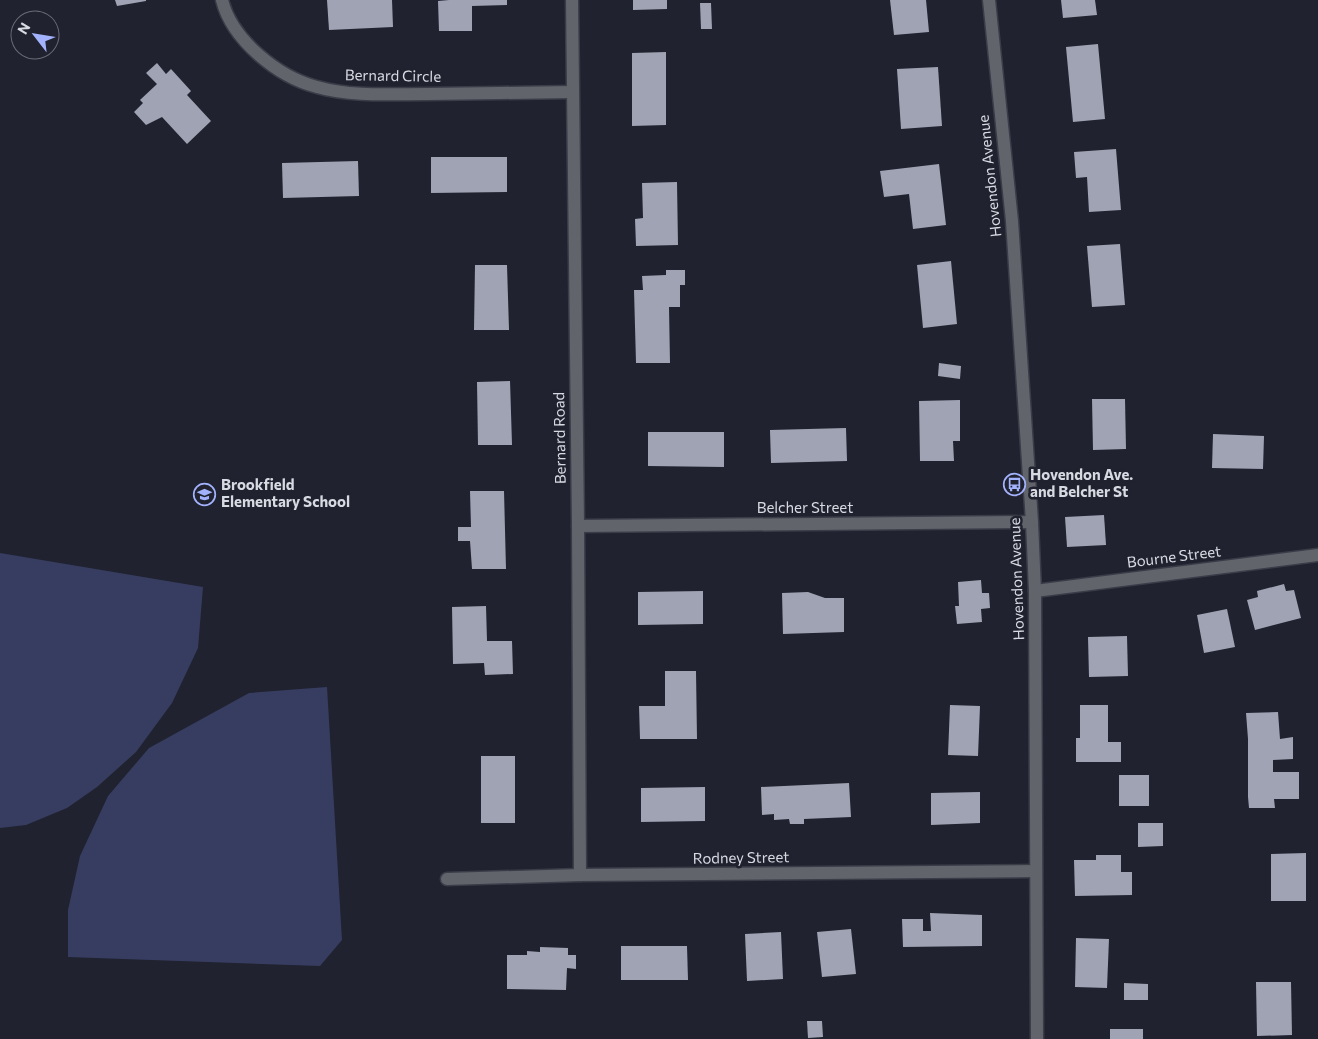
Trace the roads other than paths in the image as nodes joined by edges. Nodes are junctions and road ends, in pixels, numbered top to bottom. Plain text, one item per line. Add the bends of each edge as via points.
1 (222, 0) edge
2 (572, 0) edge
3 (989, 0) edge
4 (572, 92) junction
5 (1032, 522) junction
6 (578, 526) junction
7 (1318, 555) edge
8 (1035, 591) junction
9 (1036, 871) junction
10 (580, 876) junction
11 (447, 879) dead end
12 (1037, 1039) edge

1 - 4 street, Bernard Circle via 239,34 260,55 285,74 316,87 348,93
2 - 4 street, Bernard Road
3 - 5 street, Hovendon Avenue via 1012,222
4 - 6 street, Bernard Road
5 - 6 street, Belcher Street
5 - 8 street, Hovendon Avenue
6 - 10 street, Bernard Road
7 - 8 street, Bourne Street
8 - 9 street, Hovendon Avenue
9 - 10 street, Rodney Street
9 - 12 street, Hovendon Avenue
10 - 11 street, Rodney Street

